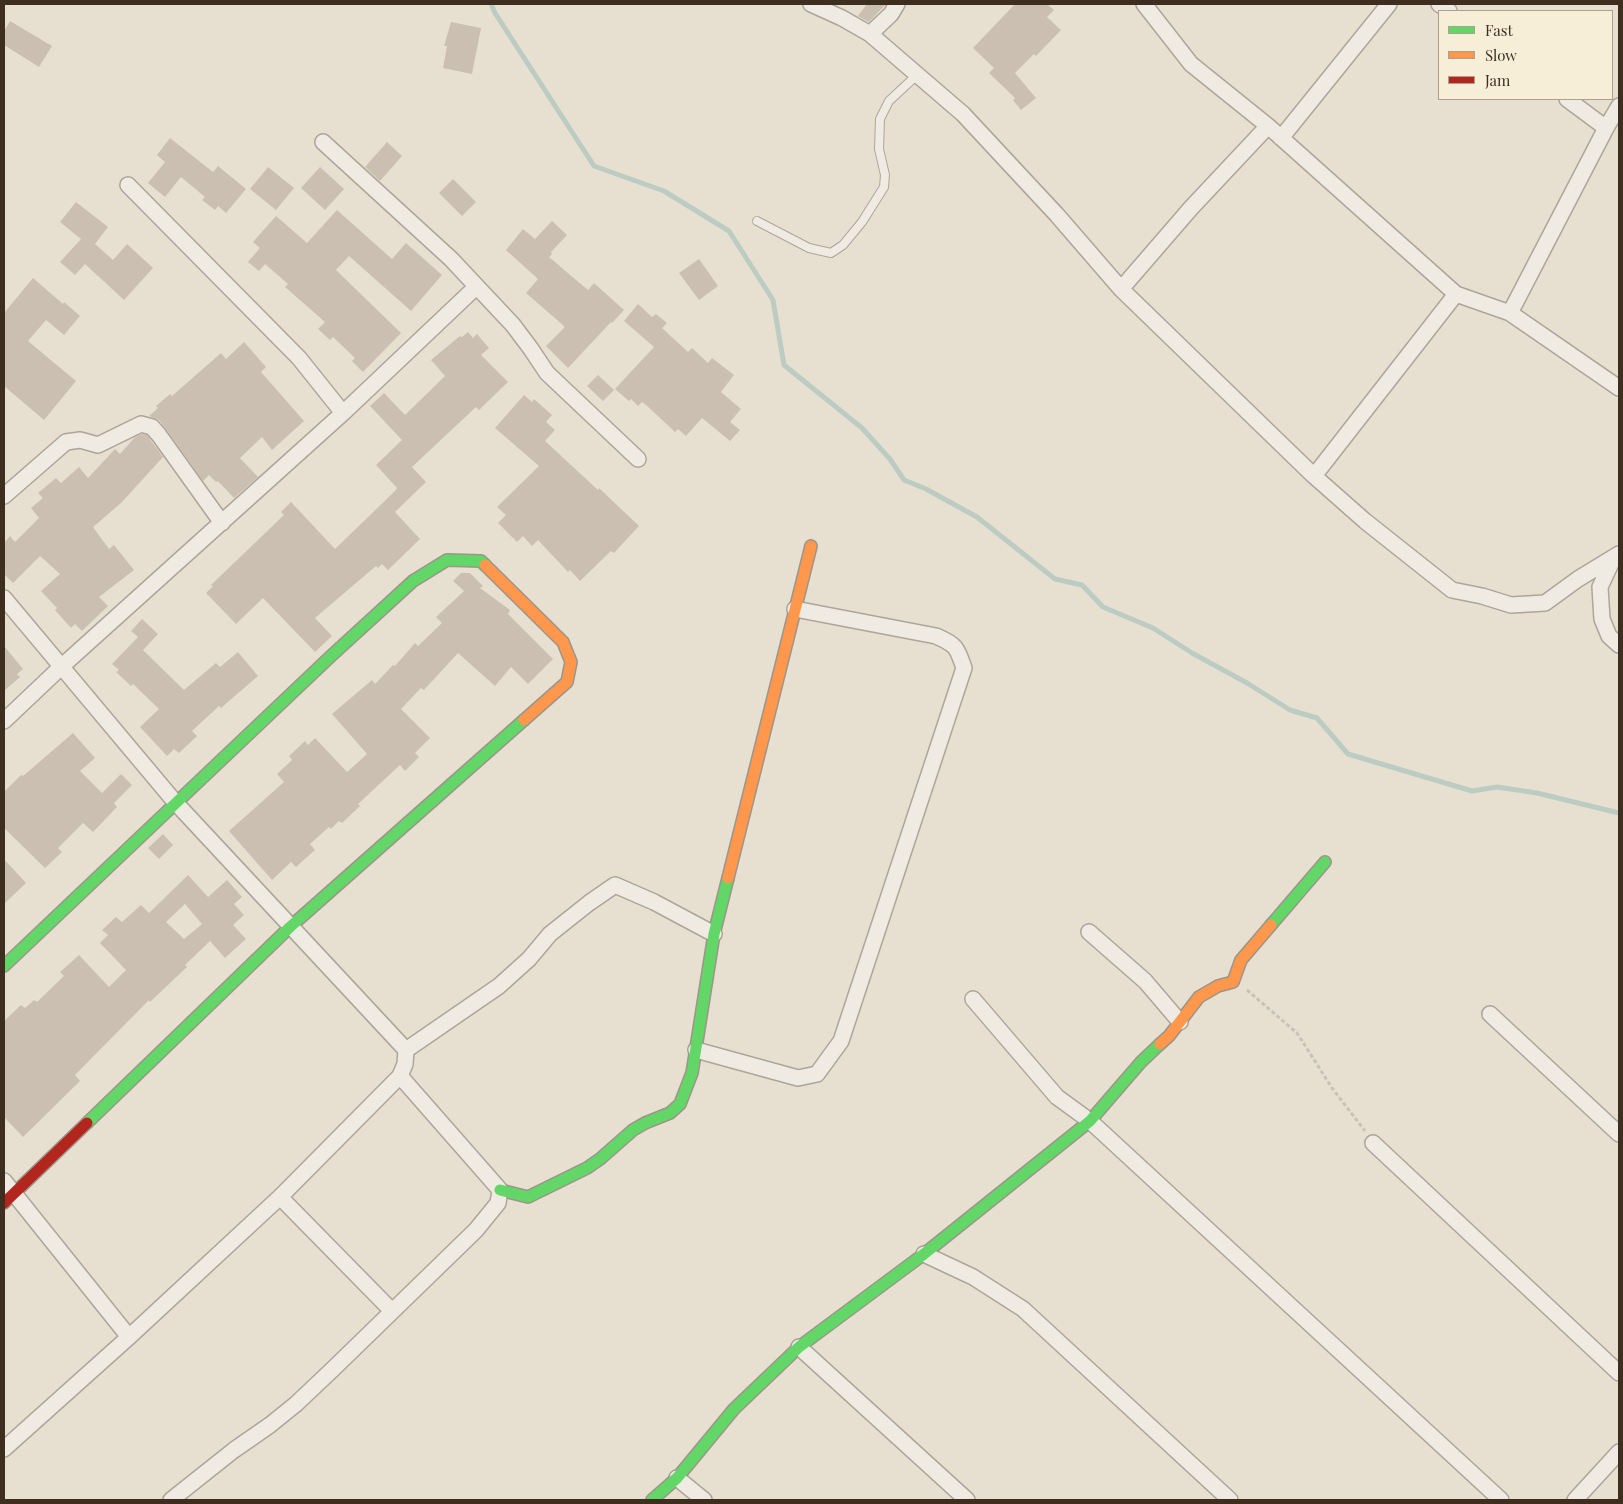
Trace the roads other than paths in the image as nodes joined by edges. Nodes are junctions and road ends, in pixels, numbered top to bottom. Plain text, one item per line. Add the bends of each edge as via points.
1 (811, 4) edge
2 (897, 4) edge
3 (1144, 4) edge
4 (1389, 4) edge
5 (870, 34) junction
6 (917, 75) junction
7 (1568, 100) edge
8 (1619, 106) edge
9 (1268, 126) junction
10 (1606, 128) junction
11 (1281, 138) junction
12 (322, 142) dead end
13 (128, 185) dead end
14 (757, 221) dead end
15 (476, 286) junction
16 (1121, 289) junction
17 (1456, 294) junction
18 (1510, 313) junction
19 (1619, 388) edge
20 (343, 413) junction
21 (638, 458) dead end
22 (1314, 476) junction
23 (4, 496) edge
24 (222, 523) junction
25 (811, 546) dead end
26 (1616, 556) edge
27 (4, 598) edge
28 (795, 609) junction
29 (1619, 645) edge
30 (61, 667) junction
31 (4, 721) edge
32 (175, 802) junction
33 (1325, 862) dead end
34 (290, 927) junction
35 (1089, 932) dead end
36 (714, 934) junction
37 (4, 966) edge
38 (974, 999) dead end
39 (1490, 1014) dead end
40 (1180, 1022) junction
41 (406, 1050) junction
42 (696, 1050) junction
43 (400, 1076) junction
44 (1090, 1121) junction
45 (1619, 1134) edge
46 (1373, 1144) road end
47 (4, 1181) edge
48 (500, 1190) junction
49 (9, 1198) edge
50 (280, 1198) junction
51 (924, 1254) junction
52 (392, 1311) junction
53 (129, 1337) junction
54 (799, 1348) junction
55 (1619, 1373) edge
56 (4, 1449) edge
57 (1619, 1452) edge
58 (677, 1478) junction
59 (171, 1500) edge
60 (652, 1500) edge
61 (704, 1500) edge
62 (967, 1500) edge
63 (1230, 1500) edge
64 (1501, 1500) edge
65 (1575, 1500) edge

1 - 5 street
2 - 5 street
3 - 9 street via 1191,64
4 - 11 street
5 - 6 street
6 - 14 lane via 889,100 880,119 879,148 885,175 884,187 843,245 831,253 808,248
6 - 16 street via 963,114
7 - 10 street
8 - 10 street
9 - 11 street
9 - 16 street
10 - 18 street
11 - 17 street
12 - 15 street via 451,259
13 - 20 street via 299,358
15 - 20 street
15 - 21 street via 513,325 547,372
16 - 22 street
17 - 18 street
17 - 22 street
18 - 19 street
20 - 24 street
22 - 26 street via 1452,590 1511,605 1545,603
23 - 24 street via 66,442 80,440 98,445 141,424 152,427 159,435
24 - 30 street
25 - 28 street
26 - 29 street via 1600,586 1602,619 1609,636
27 - 30 street
28 - 36 street
28 - 42 street via 936,636 957,648 964,668 841,1041 817,1074 798,1078
30 - 31 street
30 - 32 street
32 - 34 street
32 - 34 street via 413,581 447,560 481,561 563,642 571,662 567,682
32 - 37 street
33 - 40 street via 1241,960 1233,982 1199,997
34 - 41 street
34 - 49 street
35 - 40 street via 1145,980
36 - 41 street via 615,885 550,934 529,959 499,986
36 - 42 street
38 - 44 street via 1057,1097
39 - 45 street
40 - 44 street
41 - 43 street
42 - 48 street via 686,1092 670,1113 633,1130 587,1168 528,1197
43 - 48 street
43 - 50 street
44 - 51 street
44 - 64 street
46 - 55 street
47 - 49 street
48 - 52 street via 498,1203 476,1230
49 - 53 street
50 - 52 street
50 - 53 street
51 - 54 street
51 - 63 street via 973,1277 1023,1309
52 - 59 street via 296,1404
53 - 56 street
54 - 58 street via 734,1409
54 - 62 street
57 - 65 street
58 - 60 street
58 - 61 street

